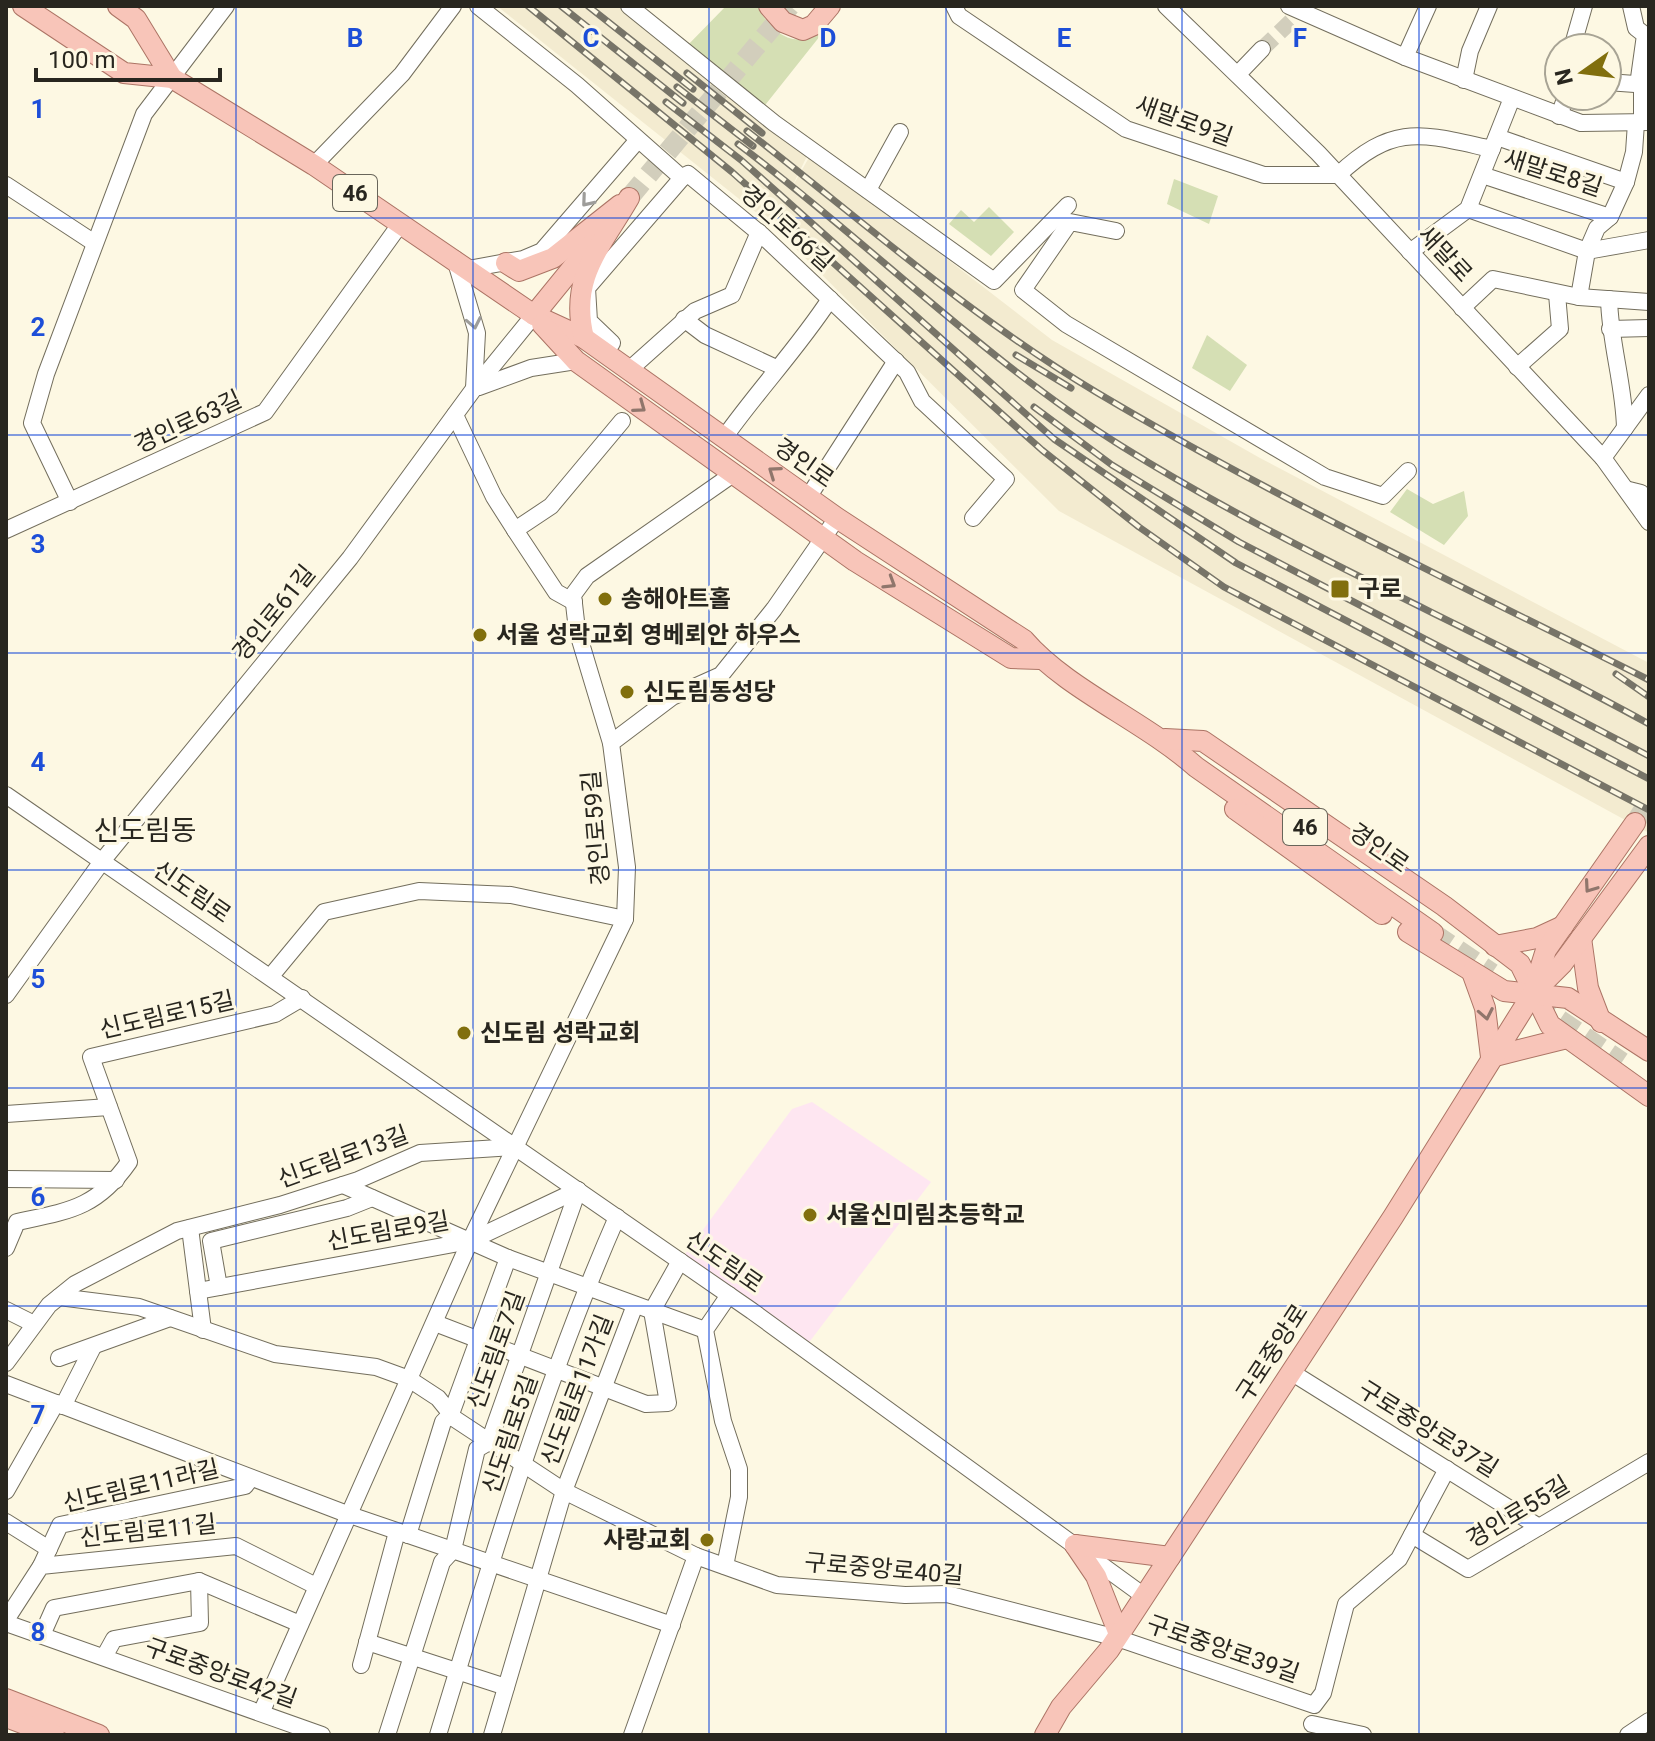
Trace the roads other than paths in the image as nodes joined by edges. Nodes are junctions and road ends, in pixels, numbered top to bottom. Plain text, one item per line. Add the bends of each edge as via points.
1 (23, 6) edge
2 (118, 6) edge
3 (226, 6) edge
4 (453, 6) edge
5 (478, 6) edge
6 (629, 6) edge
7 (769, 6) edge
8 (830, 6) edge
9 (954, 6) edge
10 (1166, 6) edge
11 (1290, 6) edge
12 (1428, 6) edge
13 (1489, 6) edge
14 (1584, 6) edge
15 (1631, 6) edge
16 (1318, 11) edge
17 (1577, 32) edge
18 (1262, 49) tunnel mouth
19 (1405, 57) junction
20 (1238, 74) junction
21 (172, 78) junction
22 (1464, 80) junction
23 (1623, 83) edge
24 (1646, 84) edge
25 (1512, 98) junction
26 (1560, 112) edge
27 (1559, 116) junction
28 (1642, 122) edge
29 (900, 132) dead end
30 (637, 141) junction
31 (1494, 143) junction
32 (314, 165) junction
33 (1338, 175) junction
34 (1482, 175) junction
35 (682, 178) junction
36 (1626, 182) junction
37 (6, 185) edge
38 (868, 190) junction
39 (629, 198) junction
40 (1068, 205) dead end
41 (1468, 209) junction
42 (1610, 217) junction
43 (401, 223) junction
44 (1116, 231) dead end
45 (759, 232) junction
46 (1649, 240) edge
47 (93, 242) junction
48 (1587, 251) junction
49 (1410, 252) junction
50 (506, 263) junction
51 (462, 264) junction
52 (1557, 294) junction
53 (1579, 297) junction
54 (830, 299) junction
55 (1609, 299) junction
56 (1649, 302) edge
57 (1462, 308) junction
58 (534, 315) junction
59 (684, 319) junction
60 (1649, 328) edge
61 (1610, 329) junction
62 (584, 338) junction
63 (605, 353) junction
64 (576, 361) junction
65 (896, 361) junction
66 (1517, 367) junction
67 (776, 368) junction
68 (629, 370) junction
69 (473, 390) junction
70 (1649, 395) edge
71 (455, 415) junction
72 (622, 421) dead end
73 (1625, 428) junction
74 (724, 438) junction
75 (1603, 458) junction
76 (1408, 471) dead end
77 (733, 474) junction
78 (1629, 490) junction
79 (809, 496) junction
80 (70, 502) junction
81 (1649, 503) edge
82 (837, 518) junction
83 (973, 518) dead end
84 (1649, 522) edge
85 (6, 530) edge
86 (515, 530) junction
87 (826, 538) junction
88 (574, 602) junction
89 (1040, 659) junction
90 (1165, 739) junction
91 (611, 743) junction
92 (6, 795) edge
93 (1635, 823) tunnel mouth
94 (1649, 846) edge
95 (103, 860) junction
96 (625, 919) junction
97 (1563, 926) junction
98 (1437, 928) tunnel mouth
99 (1581, 938) junction
100 (1495, 946) junction
101 (1472, 972) junction
102 (271, 976) junction
103 (1533, 993) junction
104 (6, 995) edge
105 (302, 998) junction
106 (1601, 1022) junction
107 (1567, 1038) junction
108 (1633, 1055) edge
109 (1491, 1057) junction
110 (1649, 1065) edge
111 (1649, 1080) edge
112 (1649, 1096) edge
113 (109, 1107) junction
114 (6, 1114) edge
115 (515, 1147) junction
116 (6, 1179) edge
117 (116, 1180) junction
118 (343, 1185) junction
119 (578, 1190) junction
120 (372, 1198) junction
121 (617, 1217) junction
122 (190, 1228) junction
123 (470, 1241) junction
124 (7, 1244) edge
125 (508, 1258) junction
126 (680, 1261) junction
127 (549, 1273) junction
128 (219, 1287) junction
129 (586, 1287) junction
130 (198, 1291) junction
131 (729, 1295) junction
132 (59, 1297) junction
133 (635, 1305) junction
134 (6, 1310) edge
135 (652, 1311) junction
136 (170, 1318) junction
137 (435, 1323) junction
138 (34, 1324) junction
139 (203, 1330) junction
140 (705, 1330) junction
141 (480, 1341) junction
142 (93, 1347) junction
143 (520, 1356) junction
144 (59, 1358) dead end
145 (6, 1363) edge
146 (557, 1370) junction
147 (1291, 1372) junction
148 (409, 1379) junction
149 (6, 1384) edge
150 (605, 1388) junction
151 (59, 1404) junction
152 (451, 1414) junction
153 (489, 1442) junction
154 (1649, 1462) edge
155 (524, 1465) junction
156 (1447, 1469) junction
157 (251, 1478) junction
158 (6, 1491) edge
159 (564, 1491) junction
160 (347, 1514) junction
161 (6, 1522) edge
162 (1539, 1527) junction
163 (403, 1533) junction
164 (1412, 1535) junction
165 (1075, 1545) junction
166 (49, 1549) junction
167 (453, 1550) junction
168 (696, 1556) junction
169 (1170, 1557) junction
170 (490, 1563) junction
171 (41, 1566) junction
172 (725, 1566) junction
173 (538, 1579) junction
174 (199, 1581) junction
175 (316, 1586) junction
176 (1144, 1596) junction
177 (6, 1622) edge
178 (300, 1624) junction
179 (672, 1625) junction
180 (42, 1635) junction
181 (1118, 1636) junction
182 (367, 1642) junction
183 (412, 1656) junction
184 (104, 1657) junction
185 (361, 1665) dead end
186 (457, 1671) junction
187 (506, 1687) junction
188 (6, 1699) edge
189 (1314, 1705) junction
190 (262, 1711) junction
191 (6, 1717) edge
192 (1649, 1721) edge
193 (1312, 1730) edge
194 (54, 1735) edge
195 (99, 1735) edge
196 (322, 1735) edge
197 (387, 1735) edge
198 (438, 1735) edge
199 (492, 1735) edge
200 (632, 1735) edge
201 (1045, 1735) edge
202 (1363, 1735) edge
203 (1628, 1735) edge

1 - 21 main road, 경인로 / 46 via 124,73
2 - 21 main road, 경인로 / 46 via 136,19
3 - 21 street
4 - 32 street via 402,74
5 - 30 street, 경인로66길
6 - 38 street via 774,123
7 - 8 main road via 783,22 803,30
9 - 33 street, 새말로9길 via 959,16 1126,129 1264,175
10 - 20 street, 새말로
11 - 16 street
12 - 19 street
13 - 22 street
14 - 17 street
15 - 24 street via 1636,28 1645,35 1639,78
16 - 19 street
18 - 20 street
19 - 22 street
20 - 33 street, 새말로
21 - 32 main road, 경인로 / 46
21 - 47 street via 144,114
22 - 25 street
23 - 24 street
24 - 28 street
25 - 27 street
25 - 31 street, 새말로8길
26 - 27 street
27 - 28 street via 1581,123
28 - 36 street
29 - 38 street
30 - 35 street, 경인로66길
30 -> 50 street via 542,251
31 - 33 street via 1423,134 1399,137 1363,152
31 - 34 street, 새말로8길
31 - 36 street, 새말로8길
32 - 43 main road, 경인로 / 46
33 - 49 street, 새말로
34 - 41 street, 새말로8길
34 - 42 street, 새말로8길
35 - 45 street, 경인로66길 via 688,174
35 - 63 street via 587,288 589,321 612,343
36 - 42 street
37 - 47 street
38 - 40 street via 994,281
39 - 50 main road via 553,258 519,271
39 - 58 main road
39 - 62 main road via 579,290
41 - 48 street
41 - 49 street
42 - 48 street via 1597,228
43 - 51 main road, 경인로 / 46
43 - 80 street, 경인로63길 via 265,412
44 - 76 street via 1070,222 1023,290 1066,324 1174,378 1325,477 1390,500
45 - 54 street, 경인로66길
45 - 59 street via 732,295
46 - 48 street
47 - 80 street via 32,423
48 - 53 street
49 - 57 street, 새말로
50 - 51 street
51 - 58 main road, 경인로 / 46
51 -> 69 street via 477,333
52 - 53 street
52 - 57 street via 1493,279
52 - 66 street via 1560,329
53 - 55 street
54 - 65 street, 경인로66길
54 - 67 street
55 - 56 street
55 - 61 street
57 - 66 street, 새말로
58 - 62 main road, 경인로 / 46
58 - 64 main road, 경인로 / 46
58 - 69 street, 경인로61길
59 - 67 street via 705,335
59 - 68 street
60 - 61 street
61 - 73 street
62 - 63 main road, 경인로 / 46
63 - 68 main road, 경인로 / 46
64 - 69 street via 531,368
64 -> 77 main road, 경인로 / 46
65 - 79 street
65 - 83 street, 경인로66길 via 922,401 1006,479
66 - 75 street, 새말로
67 - 74 street
68 - 74 main road, 경인로 / 46
69 - 71 street, 경인로61길
70 - 73 street
71 - 86 street
71 - 95 street, 경인로61길 via 350,558
72 - 86 street via 551,506
73 - 75 street
79 -> 74 main road, 경인로 / 46
75 - 78 street, 새말로
77 - 87 main road, 경인로 / 46
77 - 88 street via 587,576 573,595
78 - 81 street, 새말로 via 1641,493
78 - 84 street, 새말로
79 - 82 main road, 경인로 / 46
80 - 85 street, 경인로63길
82 - 87 street, 경인로59길
82 - 89 main road, 경인로 / 46 via 1024,640
86 - 88 street via 556,592
87 -> 89 main road, 경인로 / 46 via 1011,658
87 - 91 street, 경인로59길 via 721,675 672,697
88 - 91 street via 577,630
89 - 90 main road, 경인로 / 46
90 - 98 main road, 경인로 / 46 via 1206,757
90 - 100 main road, 46 via 1203,741
90 - 101 main road via 1193,775 1274,840
91 - 96 street, 경인로59길 via 627,867
92 - 95 street, 신도림로
93 -> 97 main road, 구로중앙로
94 - 99 main road, 구로중앙로
95 - 102 street, 신도림로
95 - 104 street, 경인로61길
96 - 102 street via 511,895 419,891 324,912
96 - 115 street, 경인로59길
97 - 100 main road via 1537,938
97 - 103 main road, 구로중앙로 via 1546,950
99 - 103 main road, 구로중앙로
99 - 106 main road via 1588,988
100 - 103 main road via 1520,964
101 - 103 main road via 1504,991
101 -> 109 main road via 1485,1008
102 - 105 street, 신도림로
103 - 106 main road via 1568,998
103 - 107 main road via 1550,1025
103 - 109 main road, 구로중앙로
105 - 113 street, 신도림로15길 via 275,1014 91,1057
105 - 115 street, 신도림로
106 - 108 main road
107 - 109 main road
107 - 112 main road
108 - 110 main road
108 - 111 main road
109 - 147 main road, 구로중앙로
113 - 114 street
113 - 117 street, 신도림로15길 via 129,1162
115 - 118 street, 신도림로13길 via 420,1153
115 - 119 street, 신도림로
115 - 123 street
116 - 117 street
117 - 124 street via 80,1209 17,1222
118 - 120 street
118 - 122 street, 신도림로13길
119 - 121 street, 신도림로
119 - 123 street, 신도림로9길
119 - 127 street, 신도림로7길
120 - 123 street
120 - 128 street via 211,1241
121 - 126 street, 신도림로
121 - 129 street, 신도림로5길
122 - 130 street
122 - 132 street, 신도림로13길 via 141,1248
123 - 125 street
123 - 128 street, 신도림로9길
123 - 137 street
125 - 127 street
125 - 141 street
126 - 131 street, 신도림로
126 - 135 street
127 - 129 street
127 - 143 street, 신도림로7길
128 - 130 street, 신도림로9길
129 - 133 street
129 - 146 street, 신도림로5길
130 - 139 street
131 - 140 street
131 - 165 street, 신도림로
132 - 136 street, 신도림로11가길 via 139,1307
132 - 138 street, 신도림로13길
133 - 135 street
133 - 150 street, 신도림로11가길
134 - 138 street
135 - 140 street
135 - 150 street via 668,1403 646,1404
136 - 139 street, 신도림로11가길
136 - 142 street
137 - 141 street
137 - 148 street
138 - 145 street, 신도림로13길
139 - 148 street, 신도림로11가길 via 275,1354 376,1367
140 - 172 street via 723,1421 739,1469
141 - 143 street
141 - 152 street
142 - 144 street
142 - 151 street
143 - 146 street
143 - 153 street, 신도림로7길
146 - 150 street
146 - 155 street, 신도림로5길
147 - 156 street, 구로중앙로37길
147 - 169 main road, 구로중앙로
148 - 152 street, 신도림로11가길
148 - 160 street
149 - 151 street, 신도림로11라길
150 - 159 street, 신도림로11가길
151 - 157 street, 신도림로11라길
151 - 158 street
152 - 153 street, 신도림로11가길
152 - 163 street via 443,1422
153 - 155 street, 신도림로11가길
153 - 167 street, 신도림로7길 via 477,1449
154 - 162 street, 경인로55길
155 - 159 street, 신도림로11가길
155 - 170 street, 신도림로5길
156 - 162 street, 구로중앙로37길
156 - 164 street, 구로중앙로39길
157 - 160 street, 신도림로11라길
157 - 166 street, 신도림로11라길 via 245,1486 60,1525
159 - 168 street, 신도림로11가길
159 - 173 street
160 - 163 street, 신도림로11라길
160 - 175 street
161 - 166 street, 신도림로11라길
162 - 164 street, 경인로55길 via 1468,1569
163 - 167 street, 신도림로11라길
163 - 182 street
164 - 189 street, 구로중앙로39길 via 1399,1559 1346,1604 1323,1693
165 - 169 main road
165 - 176 street, 신도림로
165 - 181 main road via 1096,1576
166 - 171 street, 신도림로11라길
167 - 170 street, 신도림로11라길
167 - 183 street, 신도림로7길 via 442,1562
168 - 172 street, 구로중앙로40길
168 - 179 street
169 - 176 main road, 구로중앙로
170 - 173 street, 신도림로11라길
170 - 186 street, 신도림로5길
171 - 175 street, 신도림로11길 via 236,1546
171 - 177 street
172 - 181 street, 구로중앙로40길 via 777,1585 947,1594
173 - 179 street, 신도림로11라길
173 - 187 street
174 - 178 street
174 - 180 street via 54,1608
174 - 184 street, 구로중앙로42길 via 200,1623 114,1639
175 - 178 street
176 - 181 main road, 구로중앙로
177 - 180 street, 구로중앙로42길
178 - 190 street
179 - 200 street
180 - 184 street, 구로중앙로42길
181 - 189 street, 구로중앙로39길
181 - 201 main road, 구로중앙로
182 - 183 street
182 - 185 street
183 - 186 street
183 - 197 street, 신도림로7길
184 - 190 street, 구로중앙로42길
186 - 187 street
186 - 198 street, 신도림로5길
187 - 199 street
188 - 195 main road
189 - 193 street, 구로중앙로39길
190 - 196 street, 구로중앙로42길
191 - 194 main road
192 - 203 street
193 - 202 street

